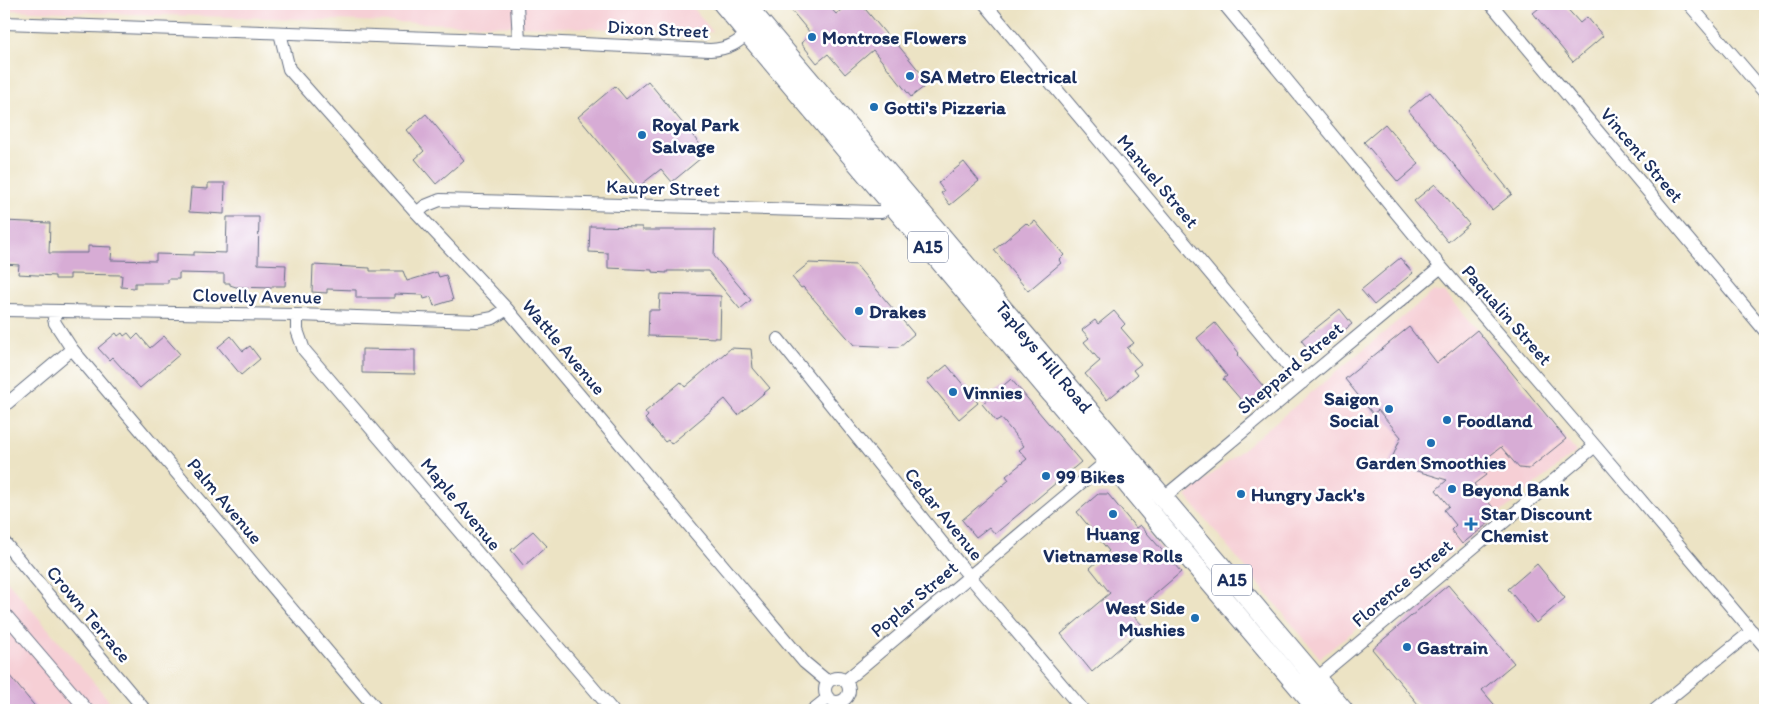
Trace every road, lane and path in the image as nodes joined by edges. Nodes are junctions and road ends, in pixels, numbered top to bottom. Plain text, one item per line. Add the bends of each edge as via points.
1 (517, 4) edge
2 (723, 4) edge
3 (745, 4) edge
4 (985, 4) edge
5 (1224, 4) edge
6 (1491, 4) edge
7 (1690, 4) edge
8 (4, 23) edge
9 (755, 28) junction
10 (280, 33) junction
11 (519, 40) junction
12 (1765, 93) edge
13 (898, 199) junction
14 (417, 213) junction
15 (1441, 267) junction
16 (507, 309) junction
17 (4, 310) edge
18 (57, 311) junction
19 (297, 315) junction
20 (1765, 331) edge
21 (778, 340) dead end
22 (72, 349) junction
23 (1302, 383) junction
24 (4, 406) edge
25 (1595, 446) junction
26 (1115, 455) junction
27 (1163, 498) junction
28 (4, 542) edge
29 (970, 577) junction
30 (4, 613) edge
31 (1752, 631) junction
32 (1765, 647) edge
33 (1316, 679) junction
34 (845, 681) junction
35 (828, 682) junction
36 (1302, 691) junction
37 (828, 698) junction
38 (847, 706) edge
39 (87, 710) edge
40 (145, 710) edge
41 (377, 710) edge
42 (612, 710) edge
43 (813, 710) edge
44 (1083, 710) edge
45 (1318, 710) edge
46 (1343, 710) edge
47 (1655, 710) edge

1 - 11 street
2 - 9 main road, Tapleys Hill Road / A15
3 - 9 main road, Tapleys Hill Road / A15
4 - 23 street, Manuel Street
5 - 15 street, Paqualin Street
6 - 20 street, Vincent Street
7 - 12 street
8 - 10 street, Dixon Street
9 - 11 street, Dixon Street via 723,50
9 - 13 main road, Tapleys Hill Road / A15
10 - 11 street, Dixon Street
10 - 14 street, Wattle Avenue via 289,69
13 - 14 street, Kauper Street via 881,212 440,200
13 - 26 main road, Tapleys Hill Road / A15
14 - 16 street, Wattle Avenue
15 - 23 street, Sheppard Street
15 - 25 street, Paqualin Street
16 - 19 street, Clovelly Avenue via 493,318 478,321
16 - 35 street, Wattle Avenue via 804,662
17 - 18 street, Clovelly Avenue
18 - 19 street, Clovelly Avenue
18 - 22 street, Palm Avenue via 55,323
19 - 42 street, Maple Avenue via 297,330 304,350
21 - 29 street, Cedar Avenue
22 - 24 street
22 - 41 street, Palm Avenue
23 - 27 street, Sheppard Street
25 - 31 street, Paqualin Street
25 - 33 street, Florence Street
26 - 27 main road, Tapleys Hill Road / A15
26 - 29 street, Poplar Street
26 - 36 main road, Tapleys Hill Road / A15 via 1166,531
27 - 33 main road, Tapleys Hill Road / A15
28 - 40 street, Crown Terrace
29 - 34 street, Poplar Street
29 - 44 street, Cedar Avenue
30 - 39 street
31 - 32 street, Paqualin Street
31 - 47 street
33 - 36 street, Florence Street
33 - 46 main road, Tapleys Hill Road / A15
34 - 35 street via 839,678
34 - 38 street via 850,691
35 - 37 street via 825,690
36 - 45 main road, Tapleys Hill Road / A15
37 - 38 street
37 - 43 street

